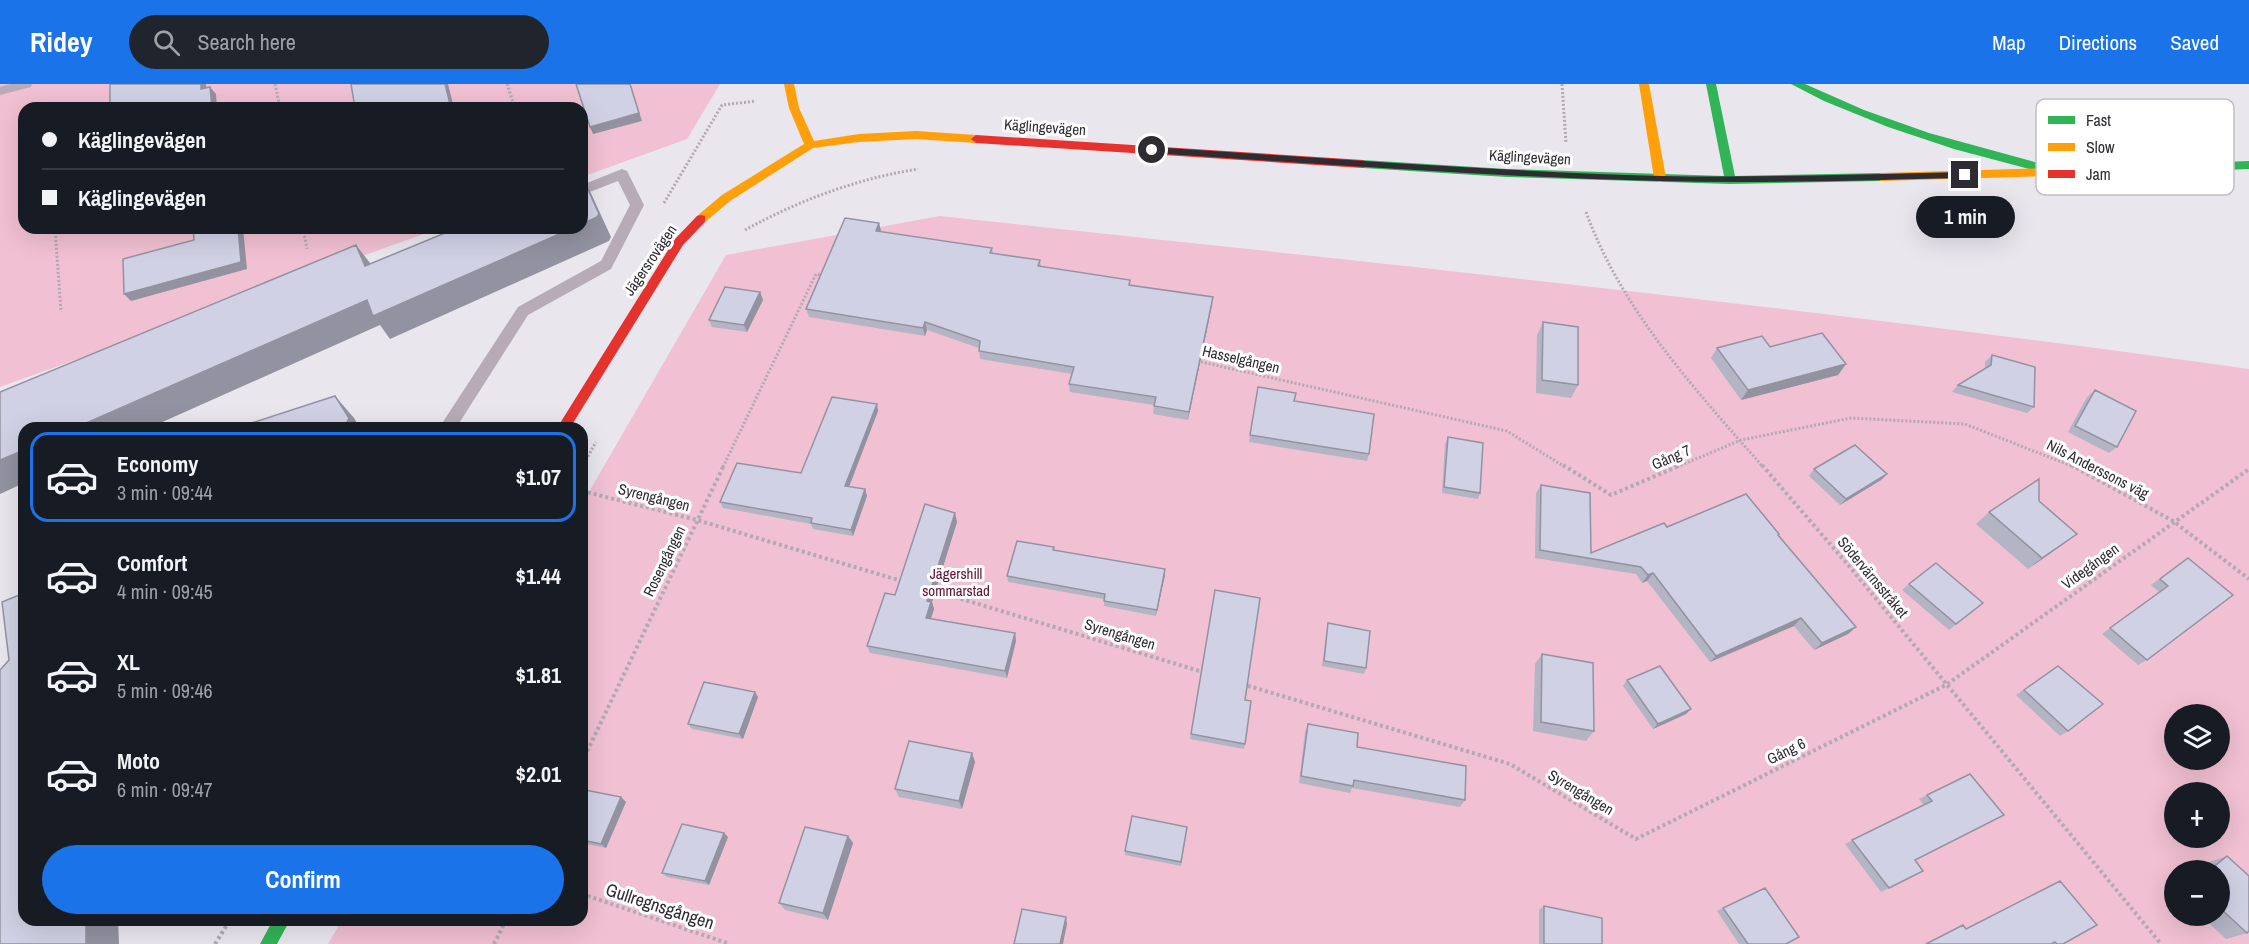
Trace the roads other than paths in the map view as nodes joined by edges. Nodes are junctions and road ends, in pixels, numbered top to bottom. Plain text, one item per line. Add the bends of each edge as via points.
1 (26, 84) edge
2 (1644, 84) edge
3 (1711, 84) edge
4 (1796, 84) edge
5 (790, 90) edge
6 (0, 91) edge
7 (810, 145) junction
8 (2249, 165) edge
9 (2234, 166) edge
10 (2036, 167) edge
11 (2036, 174) edge
12 (1660, 178) junction
13 (1730, 180) junction
14 (588, 188) edge
15 (451, 422) edge
16 (567, 422) edge
17 (278, 926) edge
18 (268, 944) edge

1 - 6 lane
2 - 12 main road
3 - 13 main road
4 - 10 main road via 1835,105 1907,133
5 - 7 main road via 798,122
7 - 12 main road, Käglingevägen via 916,135 1507,173
7 - 16 main road, Jägersrovägen via 726,198 679,242
8 - 9 main road, Käglingevägen
11 - 13 main road, Käglingevägen
12 - 13 main road, Käglingevägen
14 - 15 lane via 622,174 637,205 606,265 523,311
17 - 18 main road

